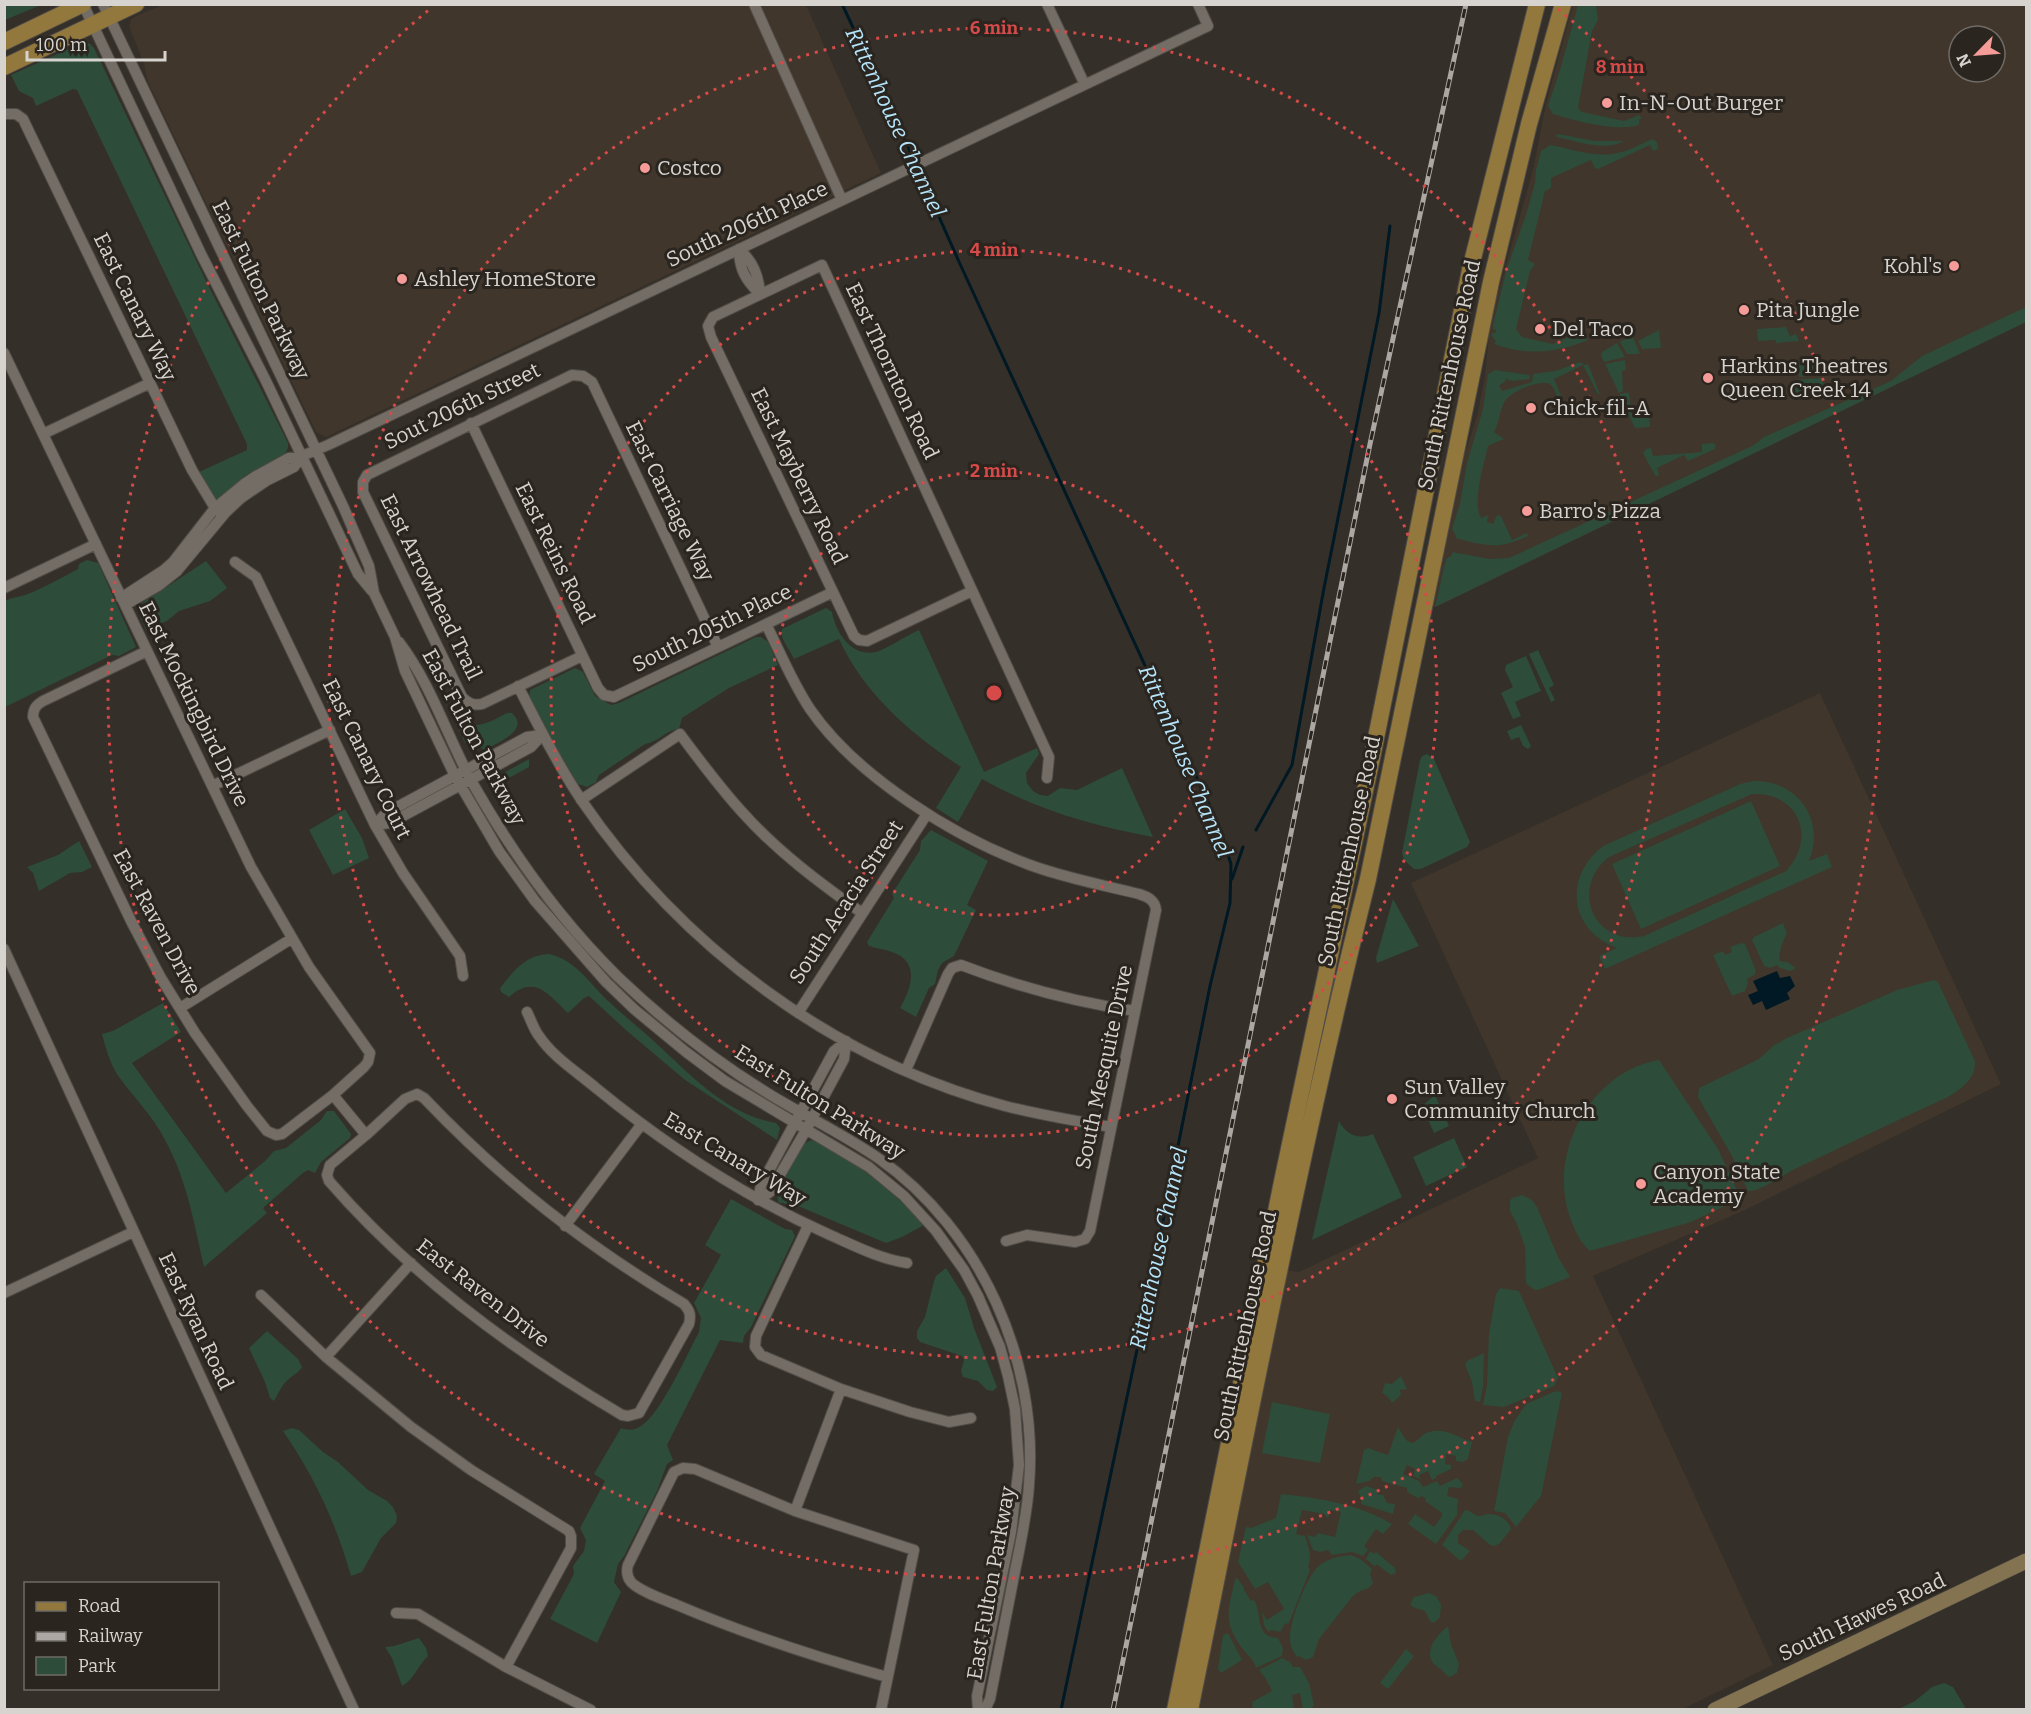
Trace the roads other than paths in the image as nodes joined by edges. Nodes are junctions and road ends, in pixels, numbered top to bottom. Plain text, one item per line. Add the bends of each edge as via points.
1 (136, 4) edge
2 (754, 4) edge
3 (1047, 4) edge
4 (1198, 4) edge
5 (1537, 4) edge
6 (1563, 4) edge
7 (105, 9) edge
8 (86, 11) edge
9 (4, 42) edge
10 (4, 67) edge
11 (1084, 83) junction
12 (10, 114) edge
13 (1508, 118) junction
14 (1529, 124) junction
15 (842, 200) junction
16 (739, 249) junction
17 (1470, 270) junction
18 (760, 294) junction
19 (4, 353) edge
20 (1476, 356) junction
21 (583, 375) joint
22 (150, 383) junction
23 (471, 423) junction
24 (43, 434) junction
25 (316, 450) junction
26 (302, 456) junction
27 (1430, 468) junction
28 (363, 482) joint
29 (219, 512) junction
30 (1437, 540) junction
31 (96, 544) junction
32 (235, 562) dead end
33 (4, 588) edge
34 (972, 591) junction
35 (832, 592) junction
36 (374, 593) junction
37 (123, 601) junction
38 (766, 624) junction
39 (395, 637) junction
40 (718, 647) junction
41 (147, 651) junction
42 (582, 656) junction
43 (518, 686) junction
44 (607, 696) joint
45 (330, 730) junction
46 (542, 735) junction
47 (469, 775) junction
48 (1047, 778) dead end
49 (458, 781) junction
50 (212, 786) junction
51 (581, 800) junction
52 (927, 814) junction
53 (375, 825) junction
54 (1348, 871) junction
55 (1369, 876) junction
56 (862, 913) junction
57 (291, 939) junction
58 (4, 949) edge
59 (463, 976) dead end
60 (180, 1008) junction
61 (1135, 1011) junction
62 (527, 1012) dead end
63 (798, 1012) junction
64 (846, 1041) junction
65 (906, 1070) junction
66 (333, 1095) junction
67 (801, 1113) junction
68 (812, 1119) junction
69 (642, 1125) junction
70 (795, 1125) junction
71 (1111, 1127) junction
72 (806, 1130) junction
73 (366, 1135) junction
74 (758, 1200) junction
75 (565, 1226) junction
76 (808, 1226) junction
77 (134, 1232) junction
78 (1006, 1241) dead end
79 (411, 1263) junction
80 (907, 1263) dead end
81 (4, 1293) edge
82 (261, 1295) dead end
83 (326, 1357) junction
84 (841, 1389) junction
85 (971, 1418) dead end
86 (1228, 1482) junction
87 (795, 1511) junction
88 (2026, 1561) edge
89 (396, 1612) dead end
90 (506, 1667) junction
91 (887, 1677) junction
92 (588, 1709) edge
93 (354, 1710) edge
94 (881, 1710) edge
95 (978, 1710) edge
96 (986, 1710) edge
97 (1175, 1710) edge
98 (1190, 1710) edge
99 (1715, 1710) edge

1 - 7 main road
2 - 15 street
3 - 11 street
4 - 11 street, South 206th Place via 1208,26
5 - 13 main road, South Rittenhouse Road
6 - 14 main road, South Rittenhouse Road
7 - 8 main road
7 - 25 street, East Fulton Parkway
8 - 9 main road
8 - 10 main road
8 - 26 street, East Fulton Parkway
11 - 15 street, South 206th Place
12 - 22 street, East Canary Way via 23,118
13 - 14 main road
13 - 17 main road, South Rittenhouse Road
14 - 20 main road, South Rittenhouse Road
15 - 16 street, South 206th Place
16 - 18 street via 739,263 748,283
16 - 25 street, South 206th Place
17 - 20 main road via 1476,289 1465,340
17 - 27 main road, South Rittenhouse Road
18 - 34 street, East Thornton Road via 822,265
18 - 35 street, East Mayberry Road via 714,317 708,326
19 - 24 street, East Mockingbird Drive
20 - 30 main road, South Rittenhouse Road
21 - 23 street, Sout 206th Street via 572,375
21 - 40 street, East Carriage Way via 592,382
22 - 24 street
22 - 29 street, East Canary Way via 192,470
23 - 28 street, Sout 206th Street via 370,471
23 - 42 street, East Reins Road
24 - 31 street, East Mockingbird Drive
25 - 26 street, South 206th Place
25 - 36 street, East Fulton Parkway via 369,566
26 - 29 street, South 206th Place via 294,467
26 - 36 street, East Fulton Parkway via 358,574
27 - 30 main road via 1436,484 1428,528
27 - 54 main road, South Rittenhouse Road
28 - 43 street, East Arrowhead Trail via 363,492 462,697 473,705 482,704
29 - 37 street, South 206th Place via 177,571 158,586
30 - 55 main road, South Rittenhouse Road
31 - 33 street
31 - 37 street, East Mockingbird Drive
32 - 45 street, East Canary Court via 256,577
34 - 35 street, East Mayberry Road via 872,639 859,639 852,632
34 - 48 street, East Thornton Road via 1048,757
35 - 38 street, South 205th Place
36 - 39 street, East Fulton Parkway
37 - 41 street, East Mockingbird Drive
38 - 40 street, South 205th Place
38 - 52 street via 797,689 827,730 886,785
39 - 47 street, East Fulton Parkway via 415,663
39 - 49 street, East Fulton Parkway via 405,671
40 - 44 street, South 205th Place via 618,695
41 - 50 street, East Mockingbird Drive
41 - 60 street, East Raven Drive via 43,701 34,710 35,721 132,923
42 - 43 street
42 - 44 street, East Reins Road via 601,693
43 - 46 street
45 - 50 street
45 - 53 street, East Canary Court
46 - 47 street via 527,737
46 - 51 street
47 - 49 street
47 - 67 street, East Fulton Parkway via 532,876 616,975 708,1053
49 - 53 street via 386,813
49 - 70 street, East Fulton Parkway via 517,877 606,982 708,1069
50 - 57 street, East Mockingbird Drive via 250,867
51 - 56 street via 680,734 744,814 812,877
51 - 63 street via 678,917 748,977
52 - 56 street, South Acacia Street
52 - 61 street, South Mesquite Drive via 987,848 1030,865 1139,894 1154,902 1156,910
53 - 59 street, East Canary Court via 460,956
54 - 55 main road
54 - 86 main road, South Rittenhouse Road
55 - 86 main road, South Rittenhouse Road
56 - 63 street, South Acacia Street
57 - 60 street
57 - 66 street, East Mockingbird Drive via 368,1048 370,1058 364,1067
58 - 77 street, East Ryan Road
60 - 66 street, East Raven Drive via 267,1131 276,1135 286,1132
61 - 65 street via 1042,993 961,965 948,974
61 - 71 street, South Mesquite Drive
62 - 69 street via 538,1036 559,1058
63 - 64 street
64 - 65 street
64 - 67 street via 834,1051
64 - 68 street via 844,1059
65 - 71 street via 1003,1105
66 - 73 street
67 - 68 street, East Fulton Parkway
67 - 70 street
68 - 72 street
68 - 96 street, East Fulton Parkway via 878,1158 947,1224 981,1274 1017,1359 1029,1425 1029,1483 1021,1545
69 - 74 street, East Canary Way
69 - 75 street
70 - 72 street, East Fulton Parkway
70 - 74 street via 761,1185
71 - 78 street, South Mesquite Drive via 1090,1231 1084,1239 1075,1242 1027,1235
72 - 74 street via 770,1192
72 - 95 street, East Fulton Parkway via 869,1167 921,1213 964,1270 1000,1347 1015,1409 1019,1465 1011,1532 977,1696
73 - 75 street via 408,1096 417,1094 493,1166
73 - 79 street, East Raven Drive via 330,1165 329,1181
74 - 76 street, East Canary Way
75 - 79 street, East Raven Drive via 689,1310 689,1324 643,1409 635,1415 622,1415 538,1362
76 - 80 street
76 - 84 street via 756,1336 755,1347 761,1355
77 - 81 street
77 - 93 street, East Ryan Road
79 - 83 street
82 - 83 street
83 - 90 street via 441,1449 572,1536 571,1548
84 - 85 street via 950,1422
84 - 87 street
86 - 97 main road, South Rittenhouse Road
86 - 98 main road, South Rittenhouse Road
87 - 91 street via 914,1550
87 - 91 street via 695,1469 683,1468 670,1479 627,1565 627,1574 634,1585 712,1619 813,1656
88 - 99 main road, South Hawes Road
89 - 90 street via 418,1614
90 - 92 street
91 - 94 street

